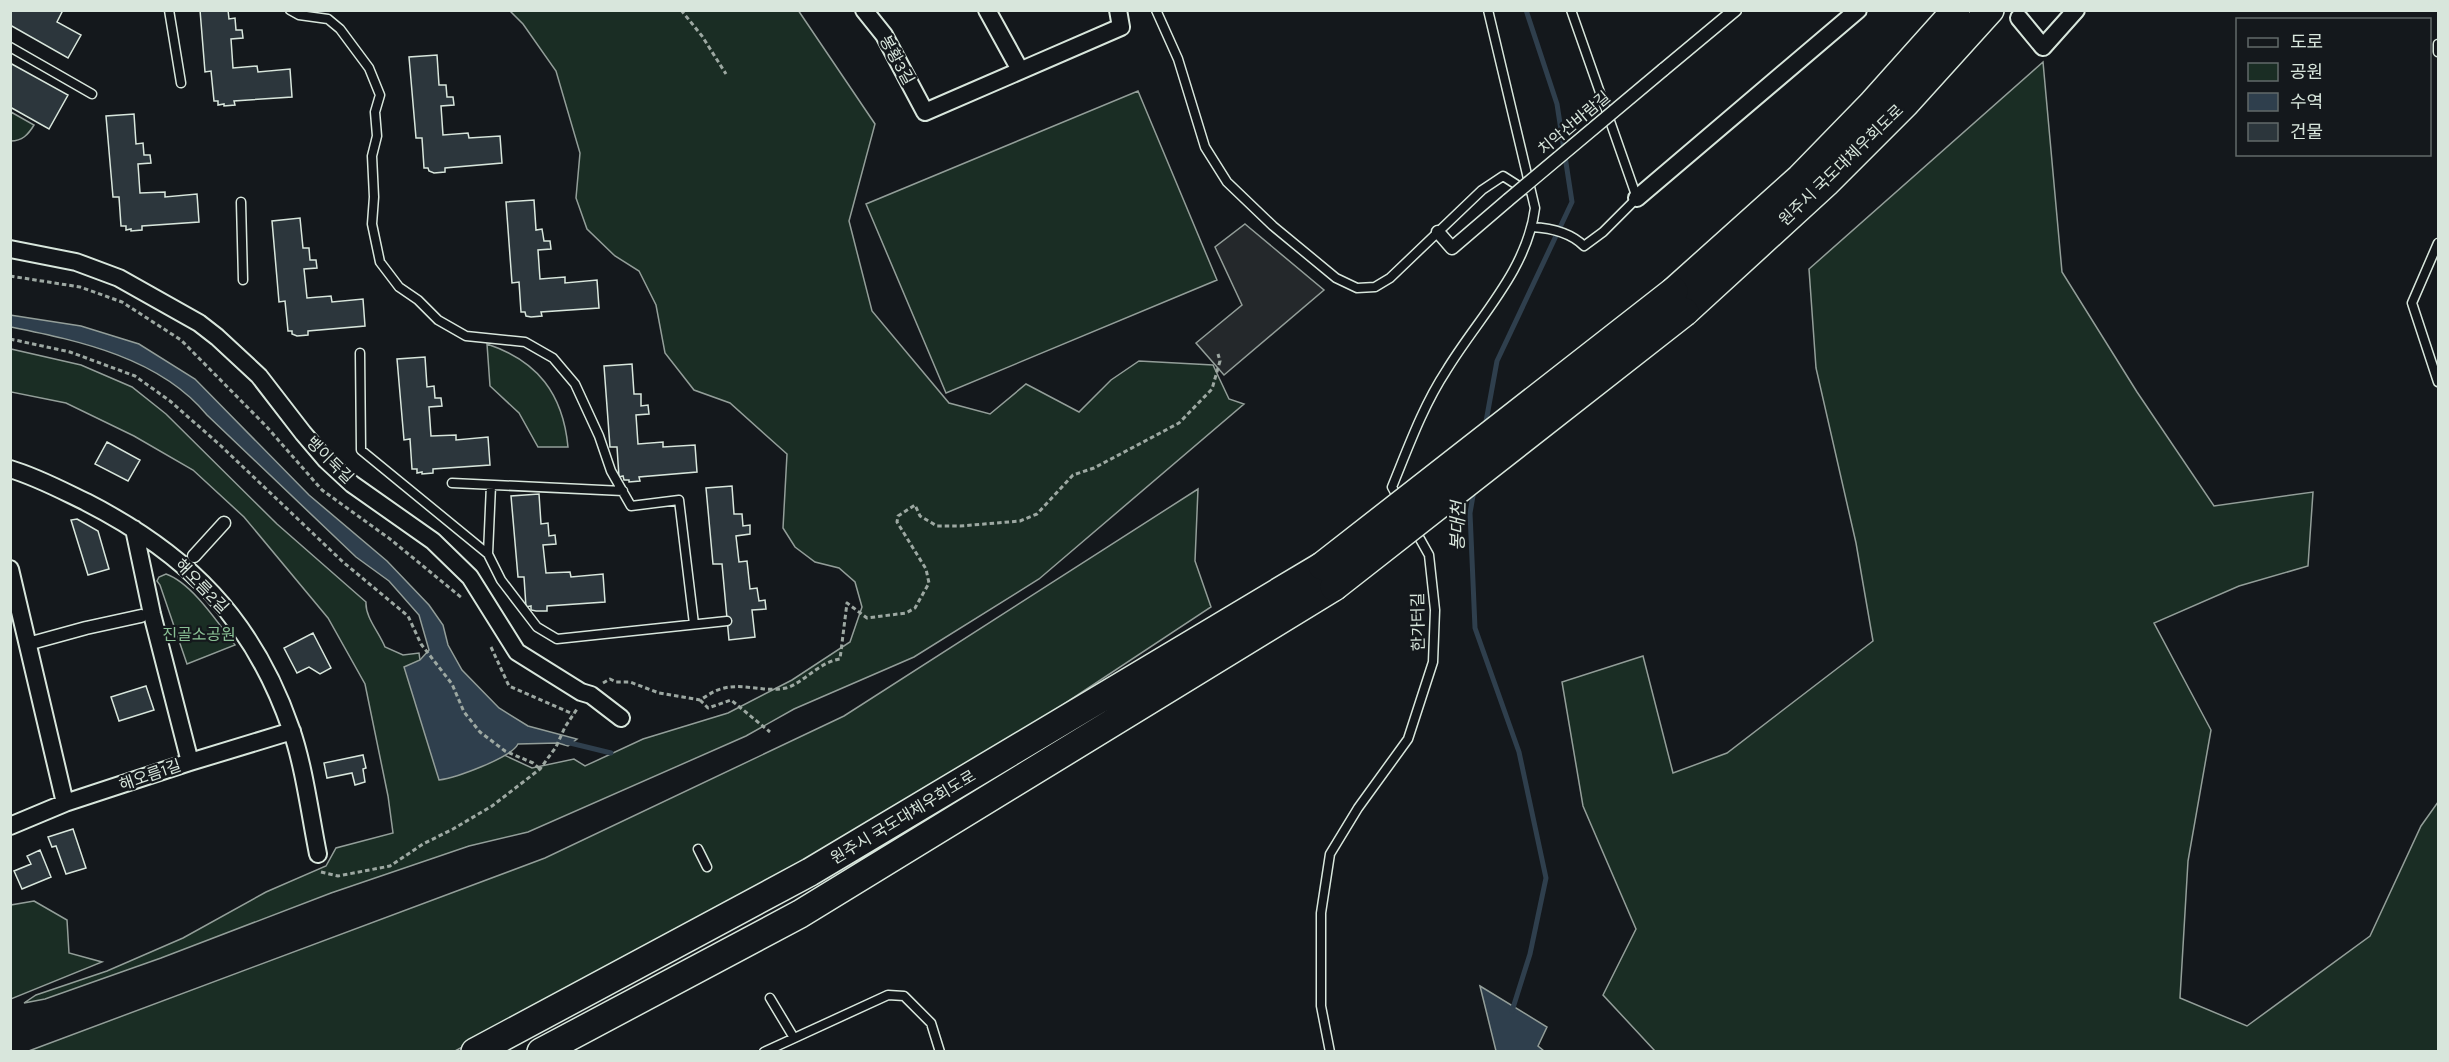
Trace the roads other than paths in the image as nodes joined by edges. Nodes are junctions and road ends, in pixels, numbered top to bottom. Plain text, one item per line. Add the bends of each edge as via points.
1 (169, 10) edge
2 (290, 10) edge
3 (864, 10) edge
4 (987, 10) edge
5 (1156, 10) edge
6 (1488, 10) edge
7 (1571, 10) edge
8 (1735, 10) edge
9 (1858, 10) edge
10 (1956, 10) edge
11 (1990, 10) edge
12 (2076, 10) edge
13 (2019, 18) dead end
14 (1119, 19) edge
15 (2439, 45) edge
16 (10, 47) edge
17 (2439, 52) edge
18 (1020, 70) junction
19 (181, 83) dead end
20 (92, 94) dead end
21 (1532, 195) junction
22 (1637, 198) junction
23 (241, 202) dead end
24 (1532, 227) junction
25 (1438, 232) junction
26 (2439, 243) edge
27 (10, 249) edge
28 (243, 280) dead end
29 (1679, 301) junction
30 (360, 353) dead end
31 (2439, 382) edge
32 (10, 469) edge
33 (452, 483) dead end
34 (491, 485) junction
35 (622, 491) junction
36 (224, 523) dead end
37 (134, 529) junction
38 (169, 553) junction
39 (488, 554) junction
40 (194, 556) dead end
41 (10, 569) edge
42 (143, 572) junction
43 (1328, 577) junction
44 (141, 616) dead end
45 (727, 621) dead end
46 (694, 624) junction
47 (35, 642) dead end
48 (621, 718) dead end
49 (292, 731) junction
50 (190, 762) junction
51 (65, 803) junction
52 (10, 826) edge
53 (698, 849) dead end
54 (318, 854) dead end
55 (707, 867) dead end
56 (770, 998) dead end
57 (794, 1038) junction
58 (475, 1052) edge
59 (541, 1052) edge
60 (765, 1052) edge
61 (940, 1052) edge
62 (1330, 1052) edge

1 - 19 lane
2 - 35 lane via 328,19 340,29 369,68 380,95 372,156 372,224 380,262 399,287 438,320 466,336 525,342 553,358 575,384
3 - 18 street, 봉황3길 via 884,35 925,112
4 - 18 street
5 - 25 lane via 1178,59 1205,147 1227,182 1336,278 1358,288 1375,287 1390,278
6 - 21 lane
7 - 22 lane
8 - 25 street, 치악산바람길, bridge via 1452,248
9 - 22 street
10 - 29 highway, 원주시 국도대체우회도로 via 1871,105
11 - 29 highway, 원주시 국도대체우회도로 via 1827,182
12 - 13 street via 2043,47
14 - 18 street
15 - 17 lane
16 - 20 lane
21 - 24 lane, 한가터길
21 - 25 lane via 1503,177 1482,190
22 - 24 lane via 1584,246 1546,227
23 - 28 lane
24 - 62 lane, 한가터길 via 1513,274 1444,373 1392,487 1429,555 1435,610 1433,662 1408,739 1330,854 1321,914 1321,1006
26 - 31 lane via 2412,303
27 - 48 street, 뱅이둑길 via 76,262 119,279 199,323 259,376 326,460 433,541 470,577 517,652 591,695
29 - 43 highway, bridge
30 - 39 lane via 361,450
32 - 37 street, 해오름2길 via 67,493
33 - 34 lane
34 - 35 lane
34 - 39 lane
35 - 46 lane via 631,506 679,500
36 - 40 street
37 - 38 street, 해오름2길
37 - 42 street
38 - 42 street via 152,561
38 - 49 street, 해오름2길 via 205,585 243,631 268,674
39 - 46 lane via 501,580 537,627 557,639
41 - 51 street
42 - 50 street
43 - 58 highway, 원주시 국도대체우회도로 via 810,872
43 - 59 highway, 원주시 국도대체우회도로 via 800,914
44 - 47 street
45 - 46 lane
49 - 50 street, 해오름1길
49 - 54 street, 해오름2길
50 - 51 street, 해오름1길
51 - 52 street, 해오름1길
53 - 55 lane
56 - 57 lane
57 - 60 lane
57 - 61 lane via 888,995 904,996 931,1023

